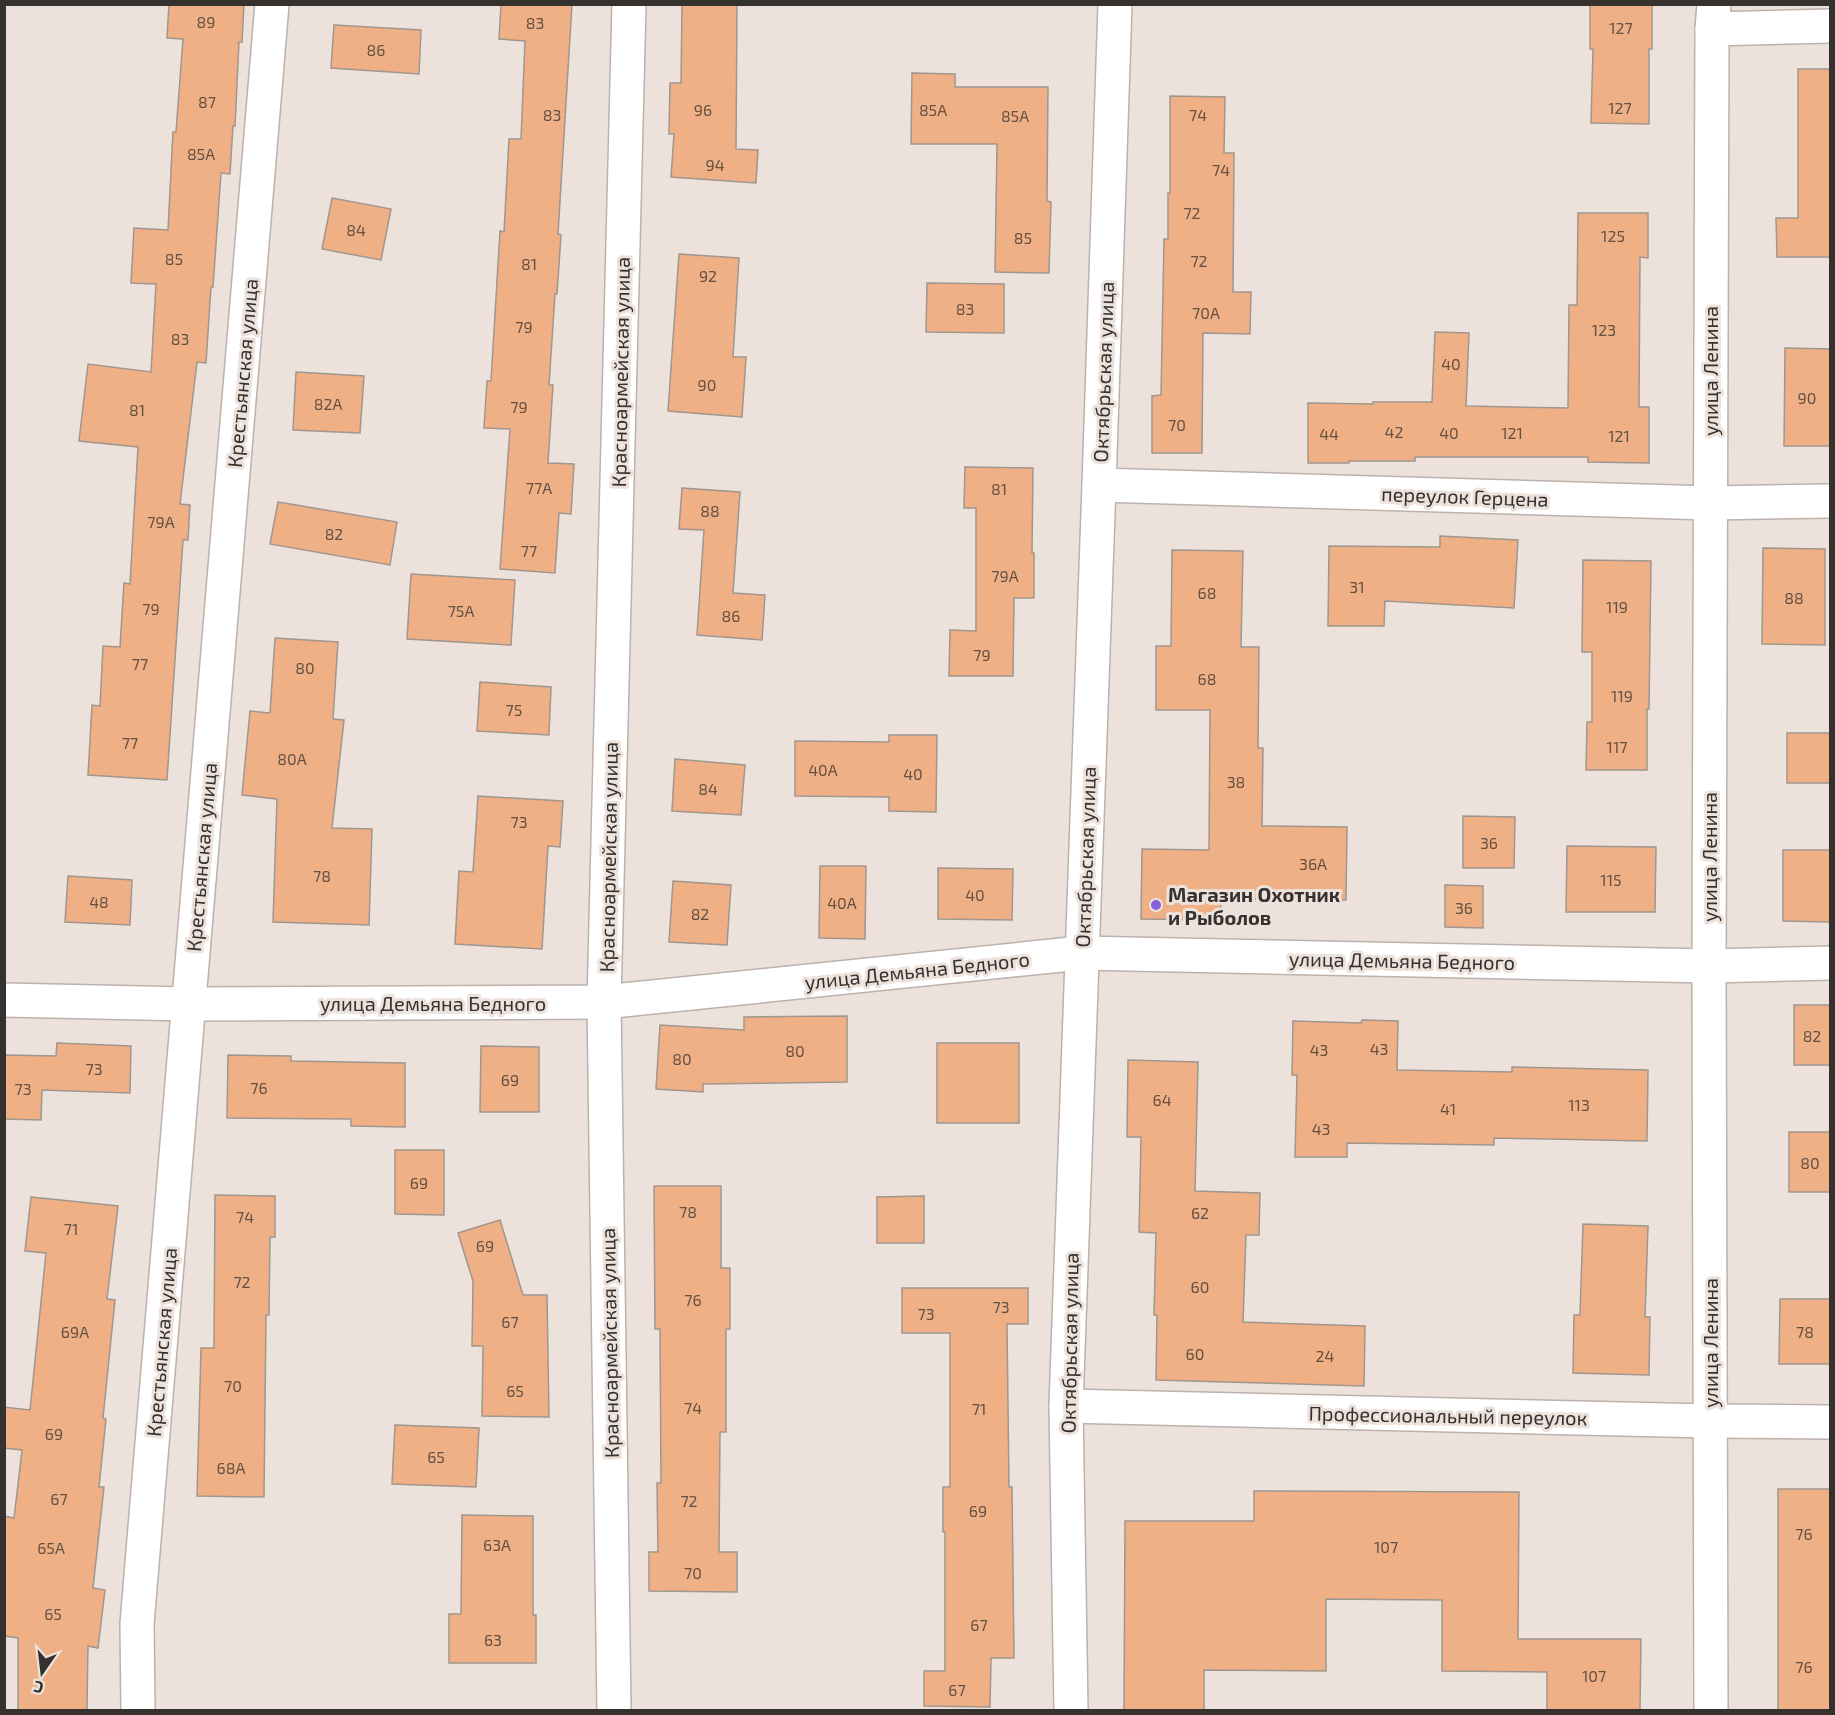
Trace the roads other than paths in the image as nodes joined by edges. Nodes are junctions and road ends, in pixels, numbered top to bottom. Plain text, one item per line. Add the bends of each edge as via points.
1 (272, 4) edge
2 (629, 4) edge
3 (1115, 4) edge
4 (1713, 17) edge
5 (1830, 26) edge
6 (1099, 485) junction
7 (1830, 501) edge
8 (1710, 503) junction
9 (1081, 953) junction
10 (1830, 963) edge
11 (1709, 966) junction
12 (4, 1000) edge
13 (604, 1002) junction
14 (189, 1004) junction
15 (1066, 1406) junction
16 (1710, 1421) junction
17 (1830, 1422) edge
18 (138, 1710) edge
19 (614, 1710) edge
20 (1071, 1710) edge
21 (1711, 1710) edge

1 - 14 street, Крестьянская улица
2 - 13 street, Красноармейская улица
3 - 6 street, Октябрьская улица
4 - 5 street
4 - 8 street, улица Ленина
6 - 8 street, переулок Герцена
6 - 9 street, Октябрьская улица
7 - 8 street, переулок Герцена
8 - 11 street, улица Ленина
9 - 11 street, улица Демьяна Бедного
9 - 13 street, улица Демьяна Бедного
9 - 15 street, Октябрьская улица
10 - 11 street, улица Демьяна Бедного
11 - 16 street, улица Ленина
12 - 14 street, улица Демьяна Бедного
13 - 14 street, улица Демьяна Бедного
13 - 19 street, Красноармейская улица
14 - 18 street, Крестьянская улица via 137,1624
15 - 16 street, Профессиональный переулок
15 - 20 street, Октябрьская улица
16 - 17 street, Профессиональный переулок
16 - 21 street, улица Ленина

